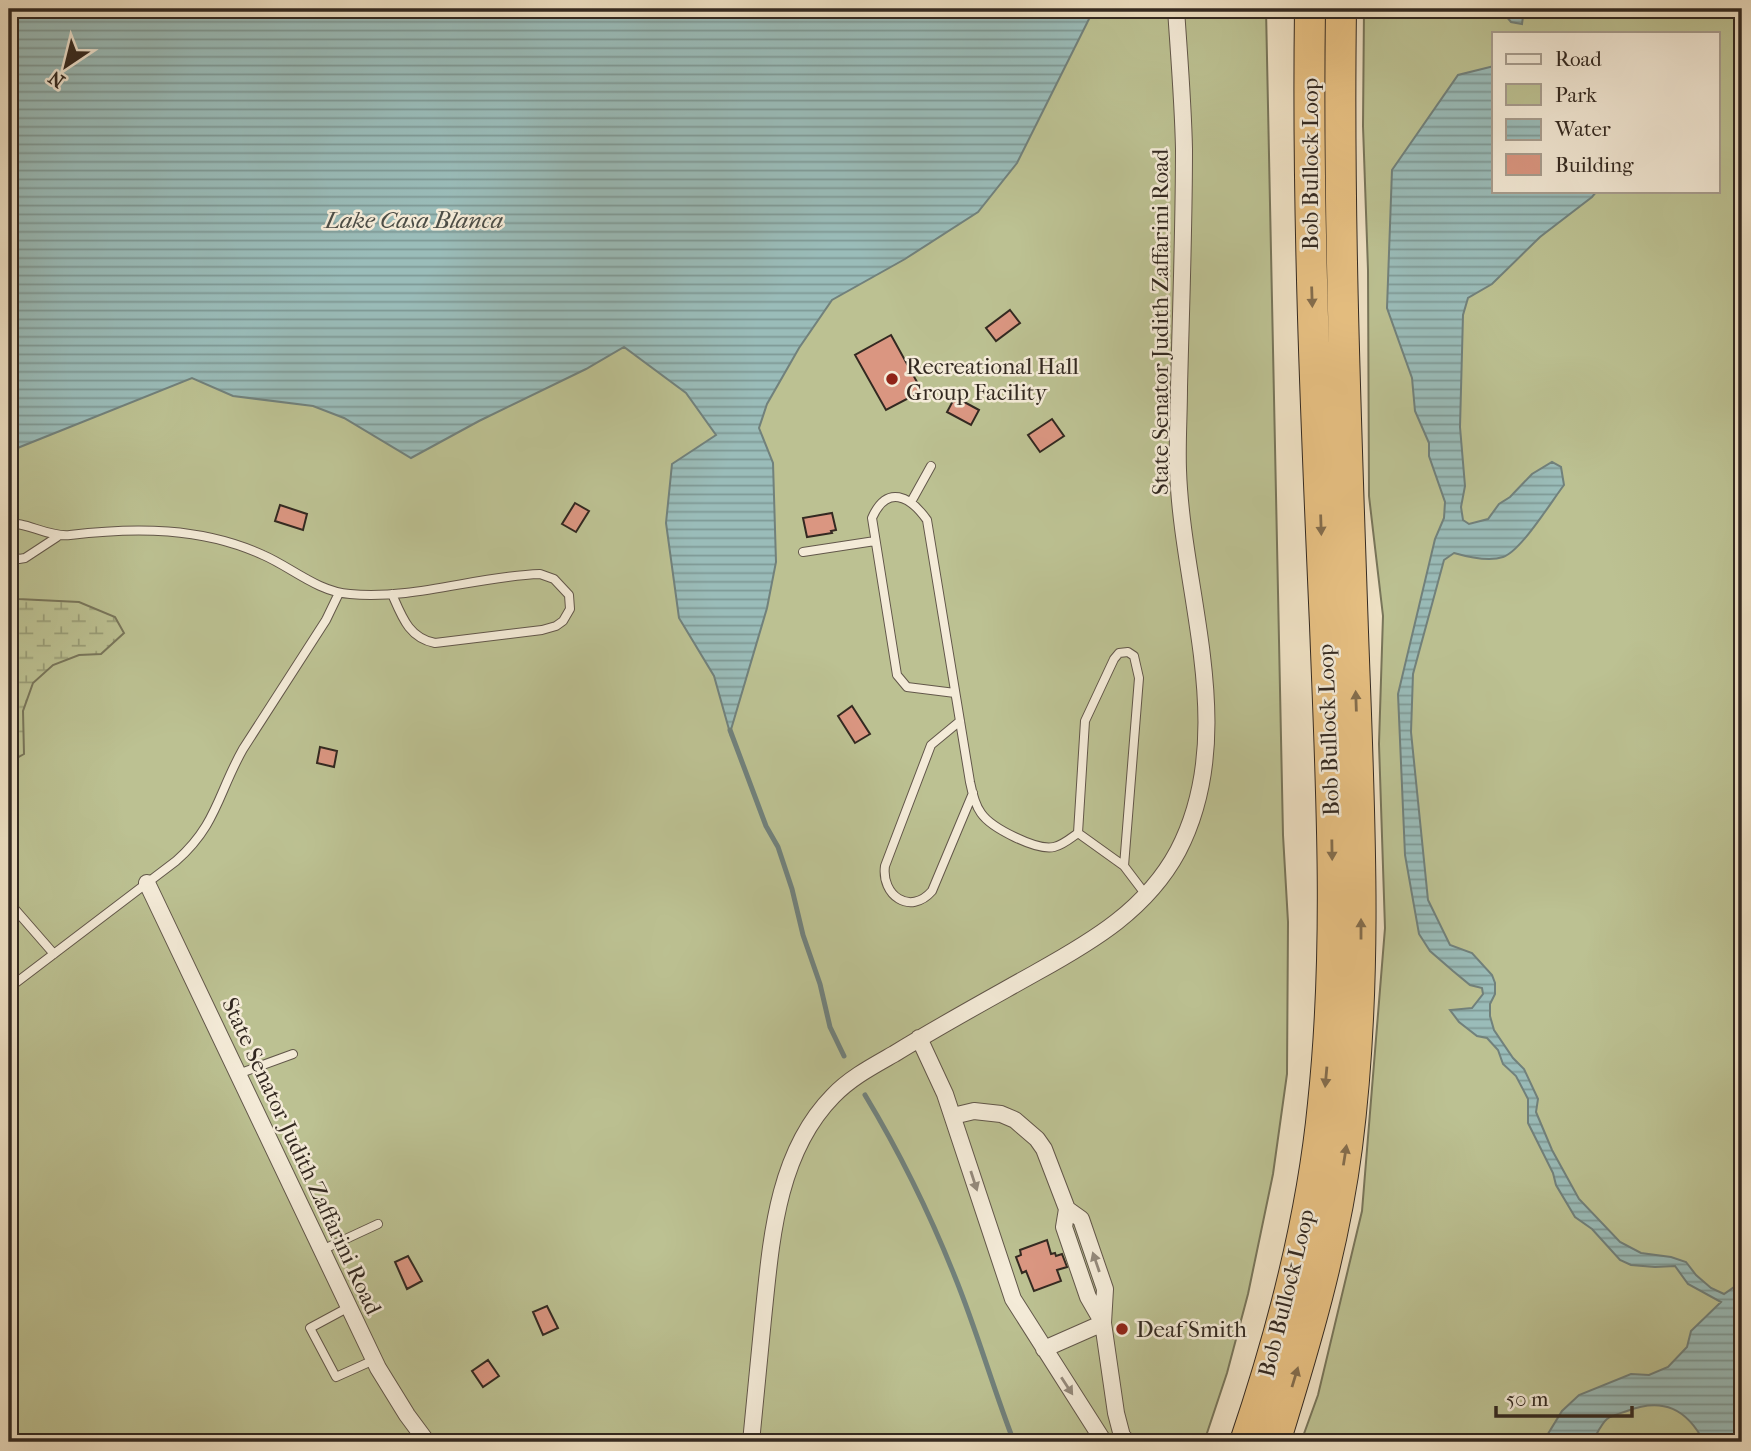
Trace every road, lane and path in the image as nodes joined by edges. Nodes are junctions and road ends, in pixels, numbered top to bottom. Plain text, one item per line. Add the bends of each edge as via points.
1 (1176, 9) edge
2 (1310, 9) edge
3 (1341, 9) edge
4 (931, 466) dead end
5 (911, 502) junction
6 (9, 526) edge
7 (57, 537) junction
8 (875, 541) junction
9 (803, 552) dead end
10 (9, 554) edge
11 (339, 593) junction
12 (393, 594) junction
13 (955, 693) junction
14 (960, 722) junction
15 (973, 793) junction
16 (1078, 833) junction
17 (1124, 866) junction
18 (147, 883) junction
19 (1146, 895) junction
20 (13, 906) dead end
21 (54, 954) junction
22 (9, 988) edge
23 (919, 1038) junction
24 (293, 1054) dead end
25 (238, 1074) junction
26 (953, 1116) junction
27 (378, 1224) dead end
28 (322, 1250) junction
29 (349, 1307) junction
30 (1103, 1323) junction
31 (1044, 1349) junction
32 (374, 1360) junction
33 (423, 1441) edge
34 (1252, 1441) edge
35 (751, 1442) edge
36 (1104, 1442) edge
37 (1128, 1442) edge

1 - 19 street, State Senator Judith Zaffarini Road via 1184,149 1178,470 1204,680 1206,747 1189,827 1172,862
2 -> 34 highway, Bob Bullock Loop via 1311,282 1334,905 1332,973 1314,1173
34 -> 3 highway, Bob Bullock Loop via 1319,1292 1347,1147 1358,1011 1361,879 1340,208
4 - 5 lane
5 - 8 lane via 896,497 877,507 872,518
5 - 13 lane via 927,520
6 - 7 lane via 17,523
7 - 10 lane via 24,558
7 - 11 lane via 142,530 208,536 263,555
8 - 9 lane
8 - 13 lane via 897,675 907,687
11 - 12 lane
11 - 18 lane via 243,749 205,829 185,853
12 - 12 lane via 414,634 435,643 550,629 563,621 570,609 565,589 540,574
13 - 14 lane
14 - 15 lane
14 - 15 lane via 931,745 885,866 886,885 894,895 910,902 922,900 932,891
15 - 16 lane via 986,819 1033,845 1055,847
16 - 17 lane
16 - 17 lane via 1086,716 1114,659 1128,652 1134,656 1139,678
17 - 19 lane
18 - 21 lane
18 - 25 street, State Senator Judith Zaffarini Road
19 - 23 street, State Senator Judith Zaffarini Road via 1096,938
20 - 21 lane
21 - 22 lane
23 - 26 street
23 - 35 street, State Senator Judith Zaffarini Road via 831,1097 794,1159 770,1254
24 - 25 lane
25 - 28 street, State Senator Judith Zaffarini Road
30 -> 26 street via 1088,1297 1064,1227 1067,1209 1044,1149 1015,1120 994,1112
26 -> 31 street via 1007,1286
27 - 28 lane
28 - 29 street, State Senator Judith Zaffarini Road
29 - 32 street, State Senator Judith Zaffarini Road
29 - 32 lane via 310,1328 336,1377
30 - 31 street
30 - 37 street via 1116,1413
31 -> 36 street
32 - 33 street, State Senator Judith Zaffarini Road

